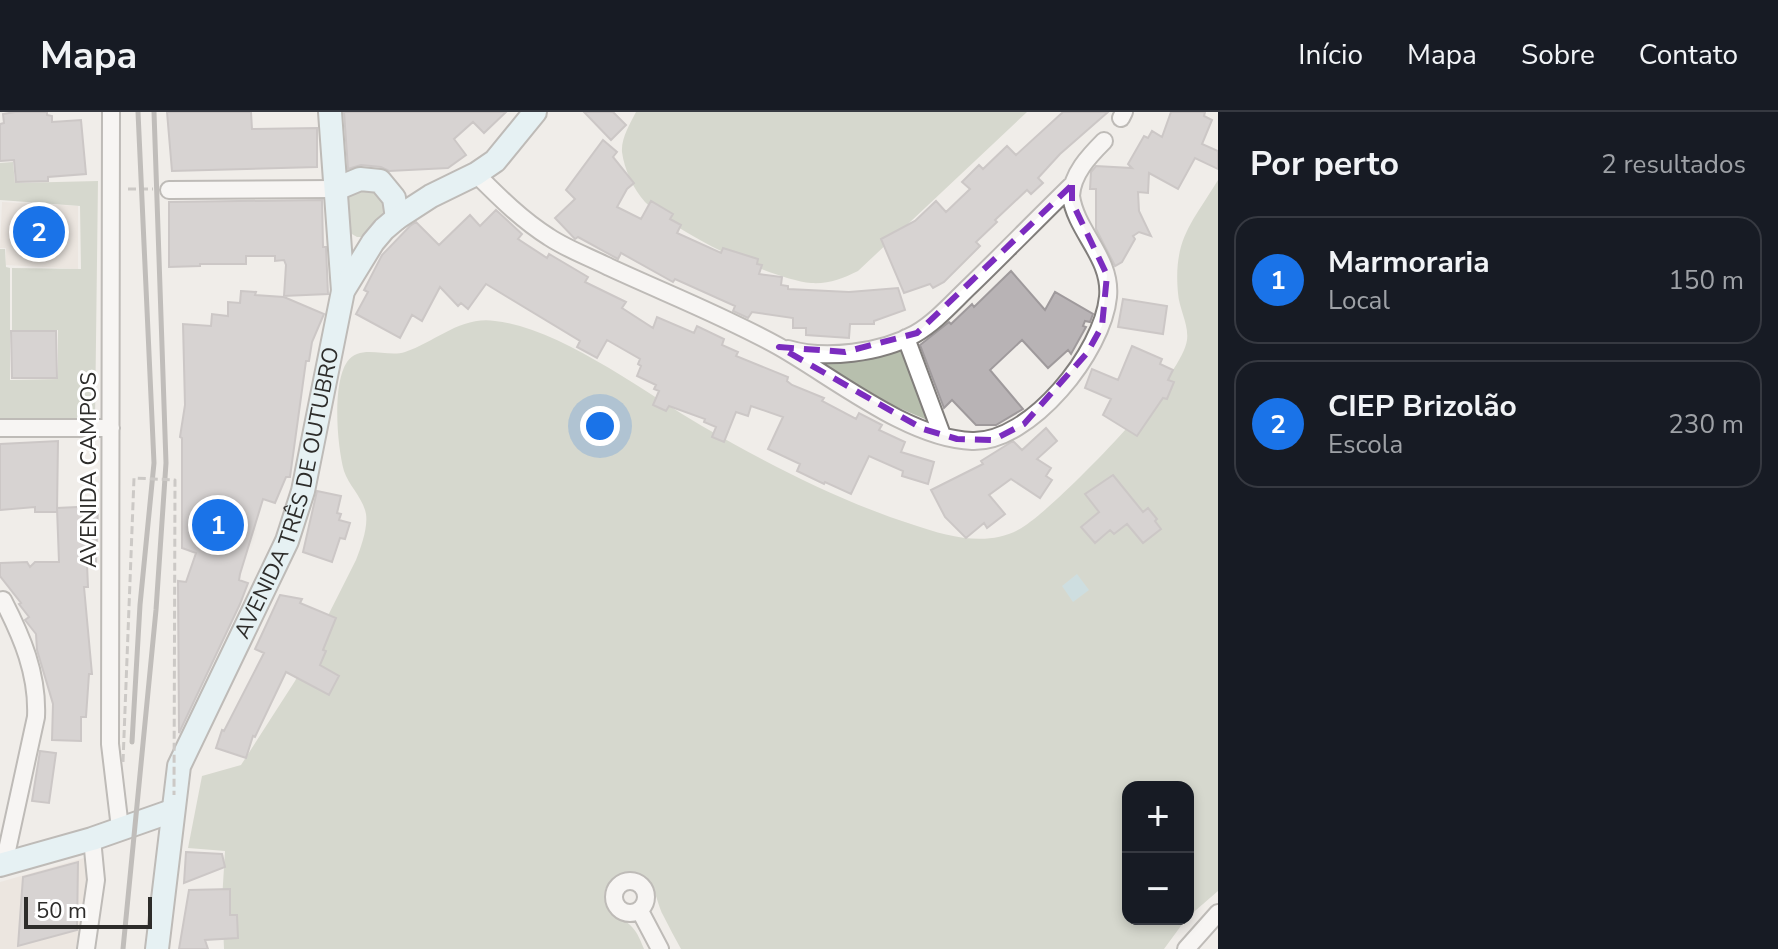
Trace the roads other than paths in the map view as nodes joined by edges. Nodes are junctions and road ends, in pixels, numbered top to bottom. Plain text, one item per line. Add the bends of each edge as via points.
1 (111, 112) edge
2 (330, 112) edge
3 (535, 112) edge
4 (1104, 141) dead end
5 (476, 174) junction
6 (1072, 188) junction
7 (336, 189) junction
8 (169, 190) road end
9 (397, 218) junction
10 (337, 227) junction
11 (373, 242) junction
12 (343, 291) junction
13 (906, 338) junction
14 (779, 347) junction
15 (0, 428) edge
16 (111, 428) junction
17 (942, 435) junction
18 (1, 603) edge
19 (173, 803) junction
20 (120, 828) junction
21 (92, 839) junction
22 (2, 864) edge
23 (640, 911) dead end
24 (1218, 913) edge
25 (86, 949) edge
26 (157, 949) edge
27 (660, 949) edge
28 (1186, 949) edge

1 - 16 street, AVENIDA CAMPOS
2 - 7 main road
3 - 5 main road, AVENIDA TRÊS DE OUTUBRO via 495,161
4 - 6 street
5 - 9 main road, AVENIDA TRÊS DE OUTUBRO
5 - 14 street via 550,238
6 - 13 street via 933,321
6 - 17 street via 1072,202 1107,275 1102,326 1067,381 1024,424 993,440
7 - 8 street
7 - 9 main road via 360,179 380,181 394,198
7 - 10 main road
9 - 11 main road, AVENIDA TRÊS DE OUTUBRO
10 - 11 main road via 350,239
10 - 12 main road
11 - 12 main road, AVENIDA TRÊS DE OUTUBRO
12 - 19 main road, AVENIDA TRÊS DE OUTUBRO via 303,491 287,541 179,766
13 - 14 street via 836,352
13 - 17 street
14 - 17 street via 884,409
15 - 16 street
16 - 20 street, AVENIDA CAMPOS via 110,744
18 - 22 street via 20,636 35,681 36,708
19 - 20 main road
19 - 26 main road, AVENIDA TRÊS DE OUTUBRO
20 - 21 main road
21 - 22 main road
21 - 25 street via 96,880
23 - 27 street
24 - 28 street

